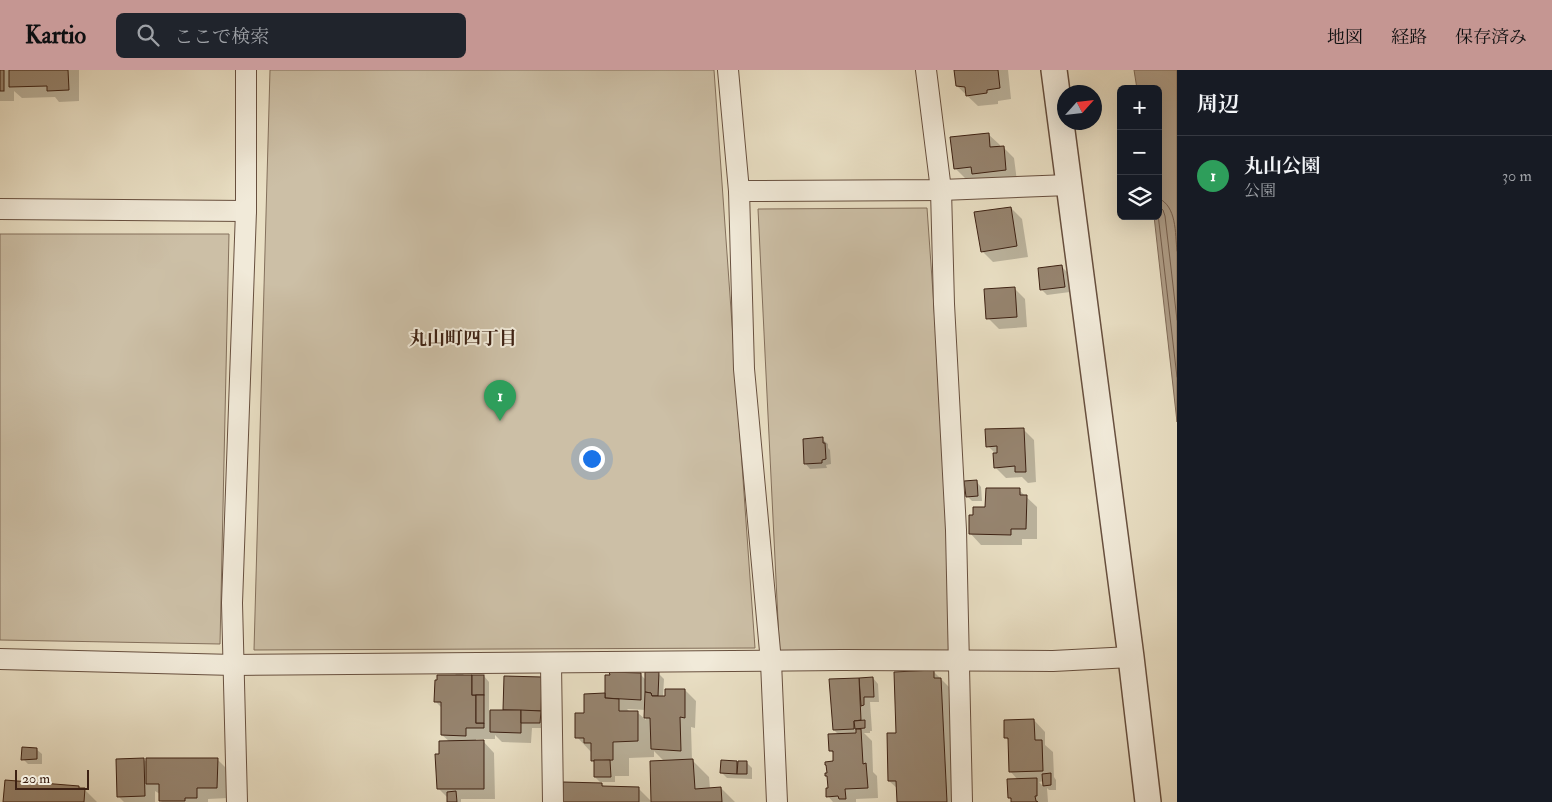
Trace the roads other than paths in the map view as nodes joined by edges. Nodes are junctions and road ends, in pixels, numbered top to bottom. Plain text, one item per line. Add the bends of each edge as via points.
1 (246, 70) edge
2 (728, 70) edge
3 (926, 70) edge
4 (1054, 70) edge
5 (1069, 185) junction
6 (941, 190) junction
7 (740, 191) junction
8 (0, 210) edge
9 (246, 211) junction
10 (1131, 656) junction
11 (0, 659) edge
12 (958, 661) junction
13 (771, 662) junction
14 (552, 664) junction
15 (234, 666) junction
16 (237, 802) edge
17 (553, 802) edge
18 (777, 802) edge
19 (962, 802) edge
20 (1148, 802) edge

1 - 9 street
2 - 7 street
3 - 6 street
4 - 5 street
5 - 6 street
5 - 10 street
6 - 7 street
6 - 12 street via 956,530
7 - 13 street via 744,369
8 - 9 street
9 - 15 street via 232,603
10 - 12 street via 1053,661
10 - 20 street
11 - 15 street
12 - 13 street
12 - 19 street
13 - 14 street
13 - 18 street
14 - 15 street
14 - 17 street
15 - 16 street

